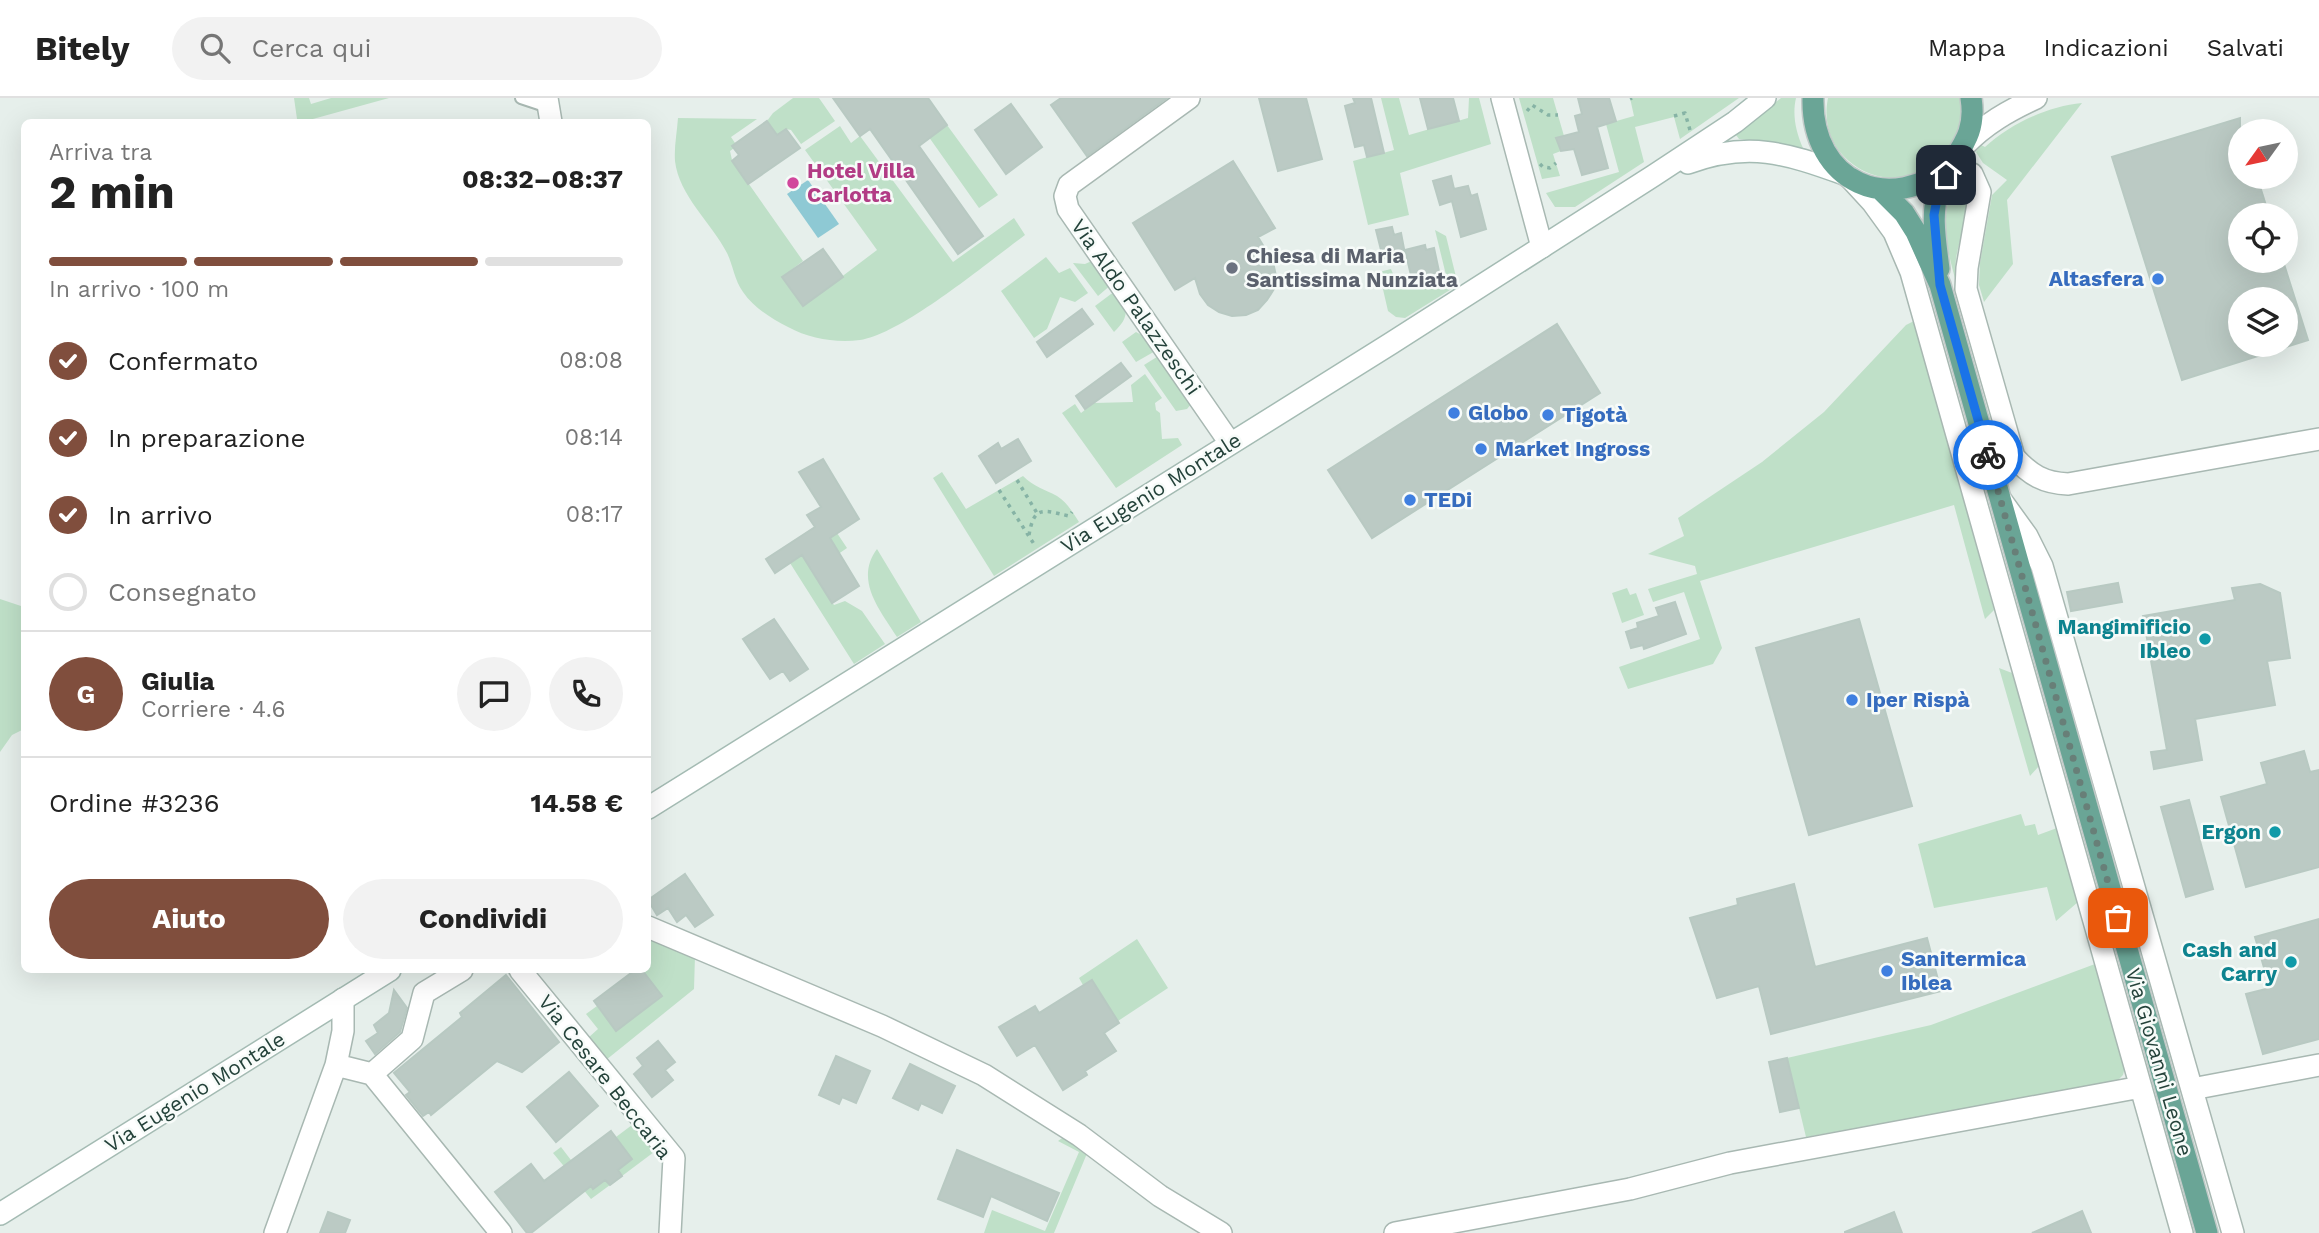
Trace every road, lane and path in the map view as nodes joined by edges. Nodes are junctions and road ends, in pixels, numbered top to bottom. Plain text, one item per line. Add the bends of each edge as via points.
1 (521, 98) edge
2 (1189, 98) edge
3 (1502, 98) edge
4 (1765, 98) edge
5 (1813, 98) edge
6 (1971, 98) edge
7 (2036, 98) edge
8 (549, 109) edge
9 (1558, 115) dead end
10 (1674, 116) dead end
11 (1525, 120) dead end
12 (1690, 132) dead end
13 (1958, 154) junction
14 (1536, 160) dead end
15 (1556, 163) dead end
16 (1972, 174) dead end
17 (1653, 176) junction
18 (1847, 176) junction
19 (1880, 189) junction
20 (1542, 247) junction
21 (1940, 285) junction
22 (2319, 439) edge
23 (1230, 443) junction
24 (1017, 480) dead end
25 (999, 490) dead end
26 (1999, 497) junction
27 (1072, 512) dead end
28 (1037, 513) junction
29 (1029, 537) junction
30 (1037, 549) dead end
31 (651, 806) edge
32 (651, 928) edge
33 (385, 973) edge
34 (457, 973) edge
35 (522, 973) edge
36 (343, 999) junction
37 (336, 1065) junction
38 (2319, 1065) edge
39 (372, 1074) junction
40 (2141, 1087) junction
41 (2192, 1089) junction
42 (0, 1214) edge
43 (275, 1233) edge
44 (500, 1233) edge
45 (670, 1233) edge
46 (1221, 1233) edge
47 (1395, 1233) edge
48 (2182, 1233) edge
49 (2207, 1233) edge
50 (2233, 1233) edge

1 - 8 lane
2 - 23 street, Via Aldo Palazzeschi via 1069,185 1065,196 1068,209
3 - 20 street
4 - 17 street
5 - 18 main road via 1812,120 1818,140
6 - 13 main road via 1971,127
7 - 13 street via 1981,128
9 - 11 path via 1532,106
10 - 12 path via 1685,113
13 - 19 main road via 1938,176 1920,185
13 - 21 main road via 1939,188 1934,215
14 - 15 path via 1550,168
16 - 22 street via 1980,192 1966,289 2014,457 2035,477 2068,484
17 - 18 street via 1714,153 1735,151 1766,151
17 - 20 street, Via Eugenio Montale
18 - 19 main road
18 - 40 street via 1894,232 1911,272
19 - 21 main road via 1916,232
20 - 23 street, Via Eugenio Montale
21 - 26 main road, Via Giovanni Leone
23 - 31 street, Via Eugenio Montale
24 - 28 path
25 - 29 path
26 - 41 street via 2042,566
26 - 49 main road, Via Giovanni Leone
27 - 28 path via 1069,516
28 - 29 path
29 - 30 path
32 - 46 street via 882,1026 984,1075
33 - 36 street, Via Eugenio Montale
34 - 39 street via 424,993 412,1039
35 - 45 street, Via Cesare Beccaria via 674,1158
36 - 37 street
36 - 42 street, Via Eugenio Montale
37 - 39 street
37 - 43 street
38 - 41 street
39 - 44 street
40 - 47 street via 1730,1163 1630,1189
40 - 48 street
41 - 50 street

